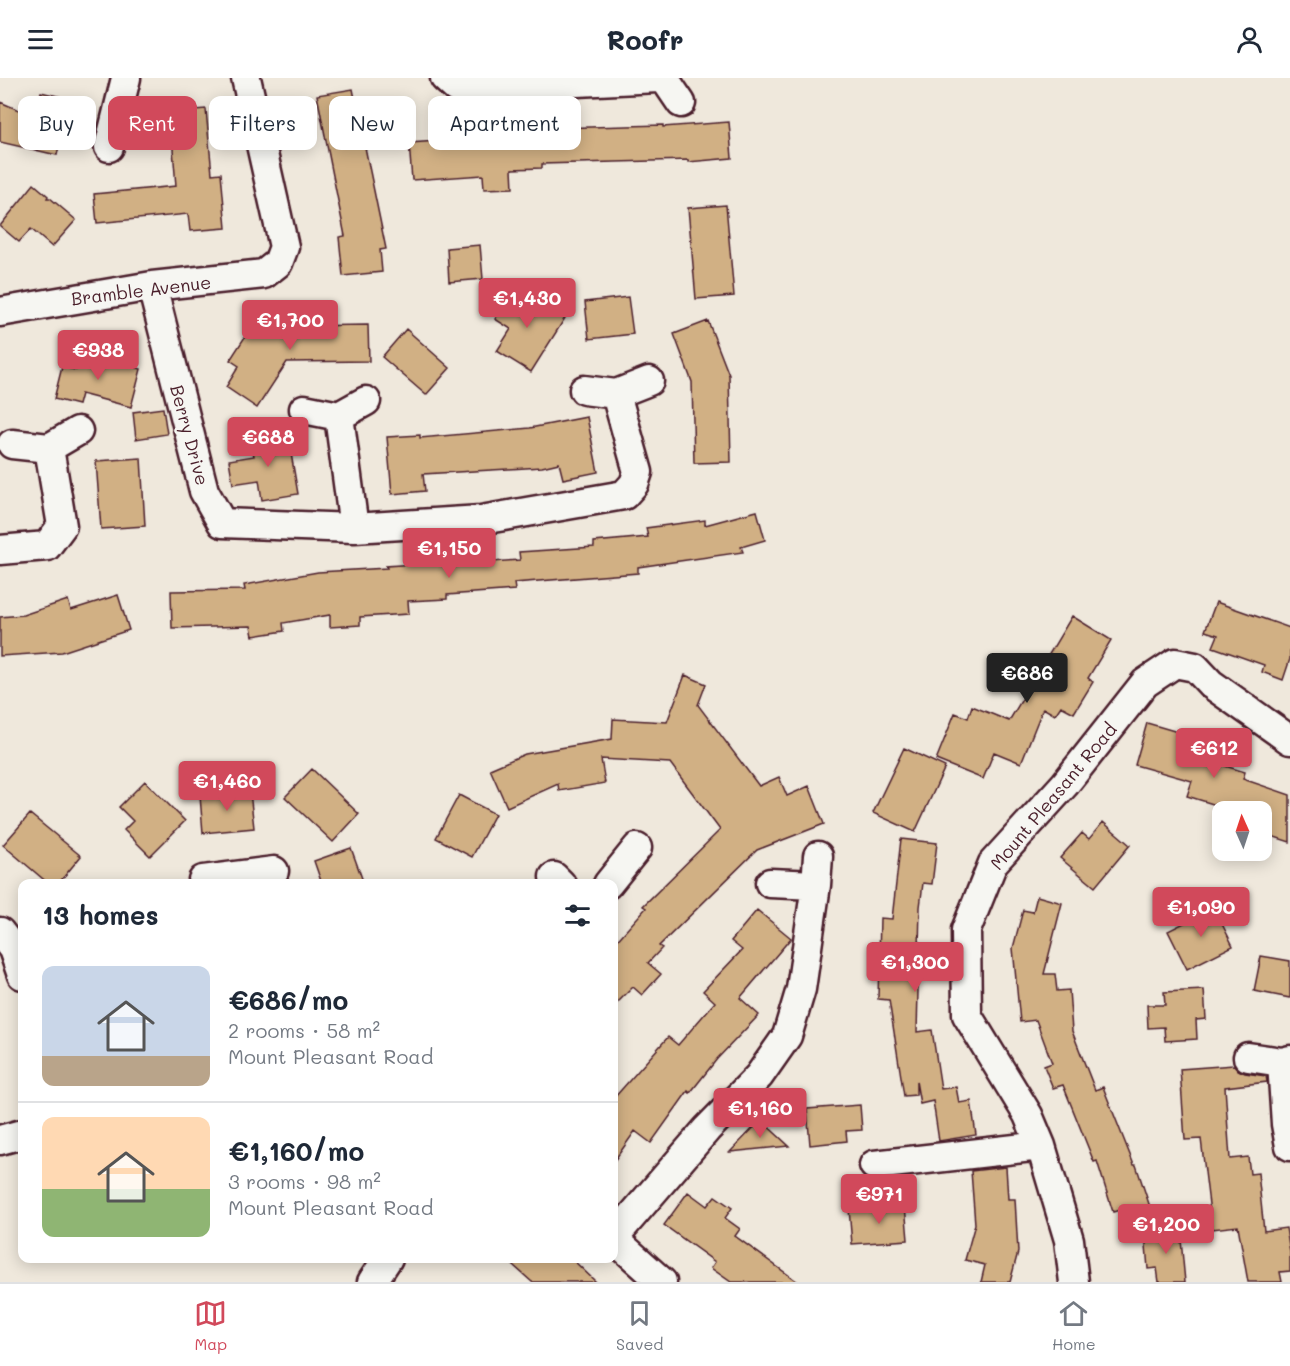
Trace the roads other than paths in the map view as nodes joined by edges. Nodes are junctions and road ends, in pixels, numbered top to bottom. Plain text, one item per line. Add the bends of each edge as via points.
1 (126, 78) edge
2 (246, 78) edge
3 (445, 78) edge
4 (658, 78) edge
5 (664, 78) edge
6 (122, 96) edge
7 (681, 103) dead end
8 (152, 286) junction
9 (0, 312) edge
10 (649, 381) dead end
11 (584, 390) dead end
12 (616, 394) junction
13 (366, 401) dead end
14 (304, 409) dead end
15 (339, 416) junction
16 (78, 431) dead end
17 (12, 444) dead end
18 (49, 448) junction
19 (354, 528) junction
20 (0, 550) edge
21 (1290, 740) edge
22 (637, 848) dead end
23 (818, 856) dead end
24 (274, 871) dead end
25 (239, 879) edge
26 (612, 879) edge
27 (770, 883) dead end
28 (816, 885) junction
29 (0, 932) edge
30 (18, 962) edge
31 (1248, 1057) dead end
32 (1286, 1061) edge
33 (18, 1135) edge
34 (0, 1140) edge
35 (1041, 1146) junction
36 (1290, 1146) edge
37 (874, 1165) dead end
38 (618, 1233) edge
39 (618, 1242) edge
40 (384, 1263) edge
41 (372, 1282) edge
42 (662, 1282) edge
43 (1074, 1282) edge

1 - 6 street
2 - 8 street, Bramble Avenue via 284,247 278,263 264,274
3 - 4 street via 456,88
5 - 7 street
8 - 9 street, Bramble Avenue
8 - 19 street, Berry Drive via 204,491 222,523
10 - 12 street
11 - 12 street
12 - 19 street, Berry Drive via 638,472 624,495 481,520
13 - 15 street
14 - 15 street
15 - 19 street
16 - 18 street
17 - 18 street
18 - 20 street via 62,525 47,546
21 - 35 street, Mount Pleasant Road via 1211,684 1195,667 1175,663 1145,682 1065,784 993,863 966,930 967,1015 1028,1115
22 - 26 street
23 - 28 street
24 - 25 street
27 - 28 street
28 - 38 street via 801,989 787,1036 759,1076 707,1129
29 - 30 street via 14,949
31 - 32 street
32 - 36 street
33 - 34 street
35 - 37 street
35 - 43 street, Mount Pleasant Road via 1069,1240
39 - 42 street
40 - 41 street

